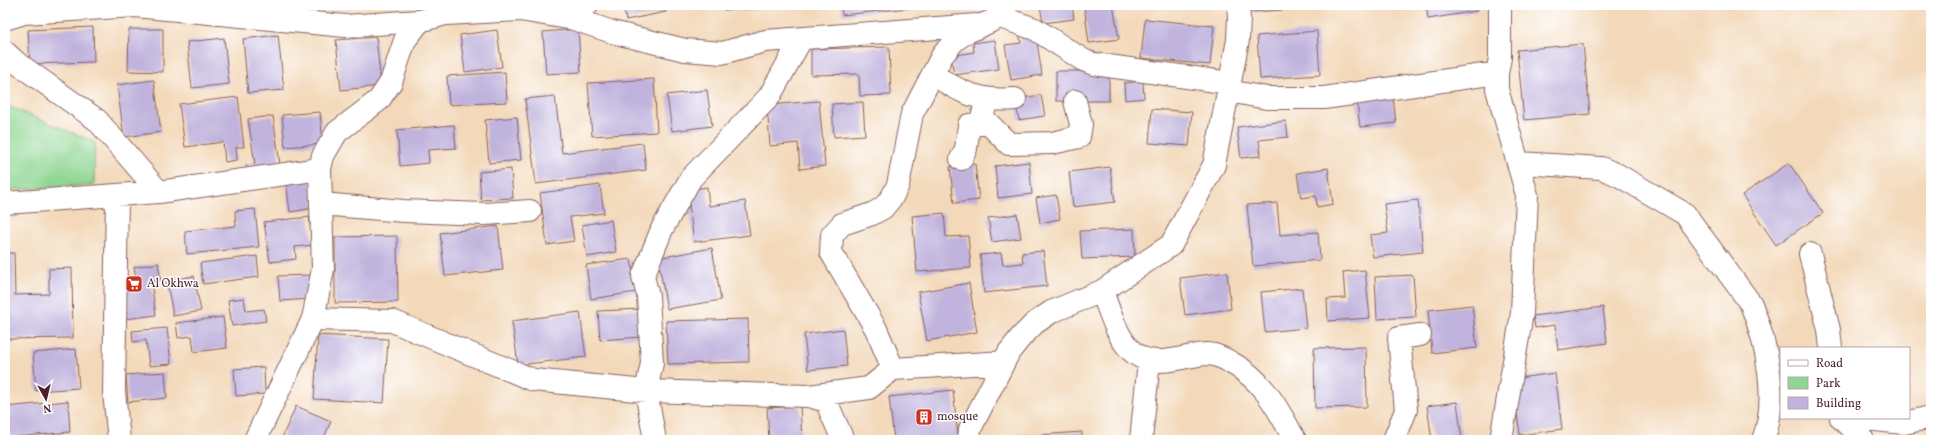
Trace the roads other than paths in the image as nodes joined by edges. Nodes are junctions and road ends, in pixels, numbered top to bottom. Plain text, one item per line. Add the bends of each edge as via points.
1 (1238, 5) edge
2 (1500, 5) edge
3 (445, 9) edge
4 (581, 12) edge
5 (998, 16) edge
6 (5, 19) edge
7 (420, 21) junction
8 (802, 38) junction
9 (5, 52) edge
10 (1497, 73) junction
11 (932, 74) junction
12 (1229, 87) junction
13 (1015, 99) dead end
14 (1075, 101) dead end
15 (984, 108) junction
16 (961, 159) dead end
17 (1518, 163) junction
18 (320, 169) junction
19 (159, 192) junction
20 (117, 195) junction
21 (5, 203) edge
22 (321, 204) junction
23 (530, 211) dead end
24 (1810, 254) dead end
25 (1102, 292) junction
26 (313, 319) junction
27 (1420, 335) dead end
28 (1831, 347) edge
29 (1149, 361) junction
30 (1004, 362) junction
31 (893, 369) junction
32 (646, 391) junction
33 (809, 396) junction
34 (1775, 410) edge
35 (1931, 417) edge
36 (1842, 419) edge
37 (1868, 419) edge
38 (119, 440) edge
39 (255, 440) edge
40 (655, 440) edge
41 (843, 440) edge
42 (969, 440) edge
43 (1141, 440) edge
44 (1295, 440) edge
45 (1394, 440) edge
46 (1501, 440) edge
47 (1763, 440) edge
48 (1862, 440) edge

1 - 12 street via 1238,40
2 - 10 street via 1500,58
3 - 4 street
3 - 7 street
4 - 8 street via 612,32 685,50 722,53 765,41
5 - 8 street
5 - 11 street via 954,41
5 - 12 street via 1035,29 1083,60 1094,64
6 - 7 street via 24,13 135,6 345,26
7 - 18 street via 405,40 392,82 379,100 337,132 323,156
8 - 32 street via 769,97 691,178 662,229 643,276 648,296 652,363
9 - 19 street via 97,120
10 - 12 street via 1324,98 1267,98
10 - 17 street via 1497,89
11 - 15 street via 953,88 974,97
11 - 31 street via 912,114 898,185 892,197 883,208 842,224 832,235 831,252 876,329
12 - 25 street via 1214,165 1171,245
13 - 15 street via 998,100
14 - 15 street via 1081,124 1079,137 1052,143 1009,144
15 - 16 street via 980,124 969,125 966,149
17 - 34 street via 1601,168 1618,175 1684,214 1751,304 1763,338
17 - 46 street via 1527,195 1522,313
18 - 19 street
18 - 22 street
19 - 20 street
20 - 21 street
20 - 38 street via 114,392
22 - 23 street via 484,214
22 - 26 street via 322,269
24 - 28 street
25 - 29 street via 1123,341 1133,353
25 - 30 street via 1051,312 1035,323 1021,337
26 - 32 street via 392,321 532,380
26 - 39 street
27 - 45 street via 1399,338 1406,410
29 - 43 street
29 - 44 street via 1162,362 1209,354 1241,367 1267,392
30 - 31 street
30 - 42 street via 970,429
31 - 33 street via 869,388
32 - 33 street
32 - 40 street
33 - 41 street via 826,401
34 - 47 street
35 - 37 street via 1904,422
36 - 48 street

